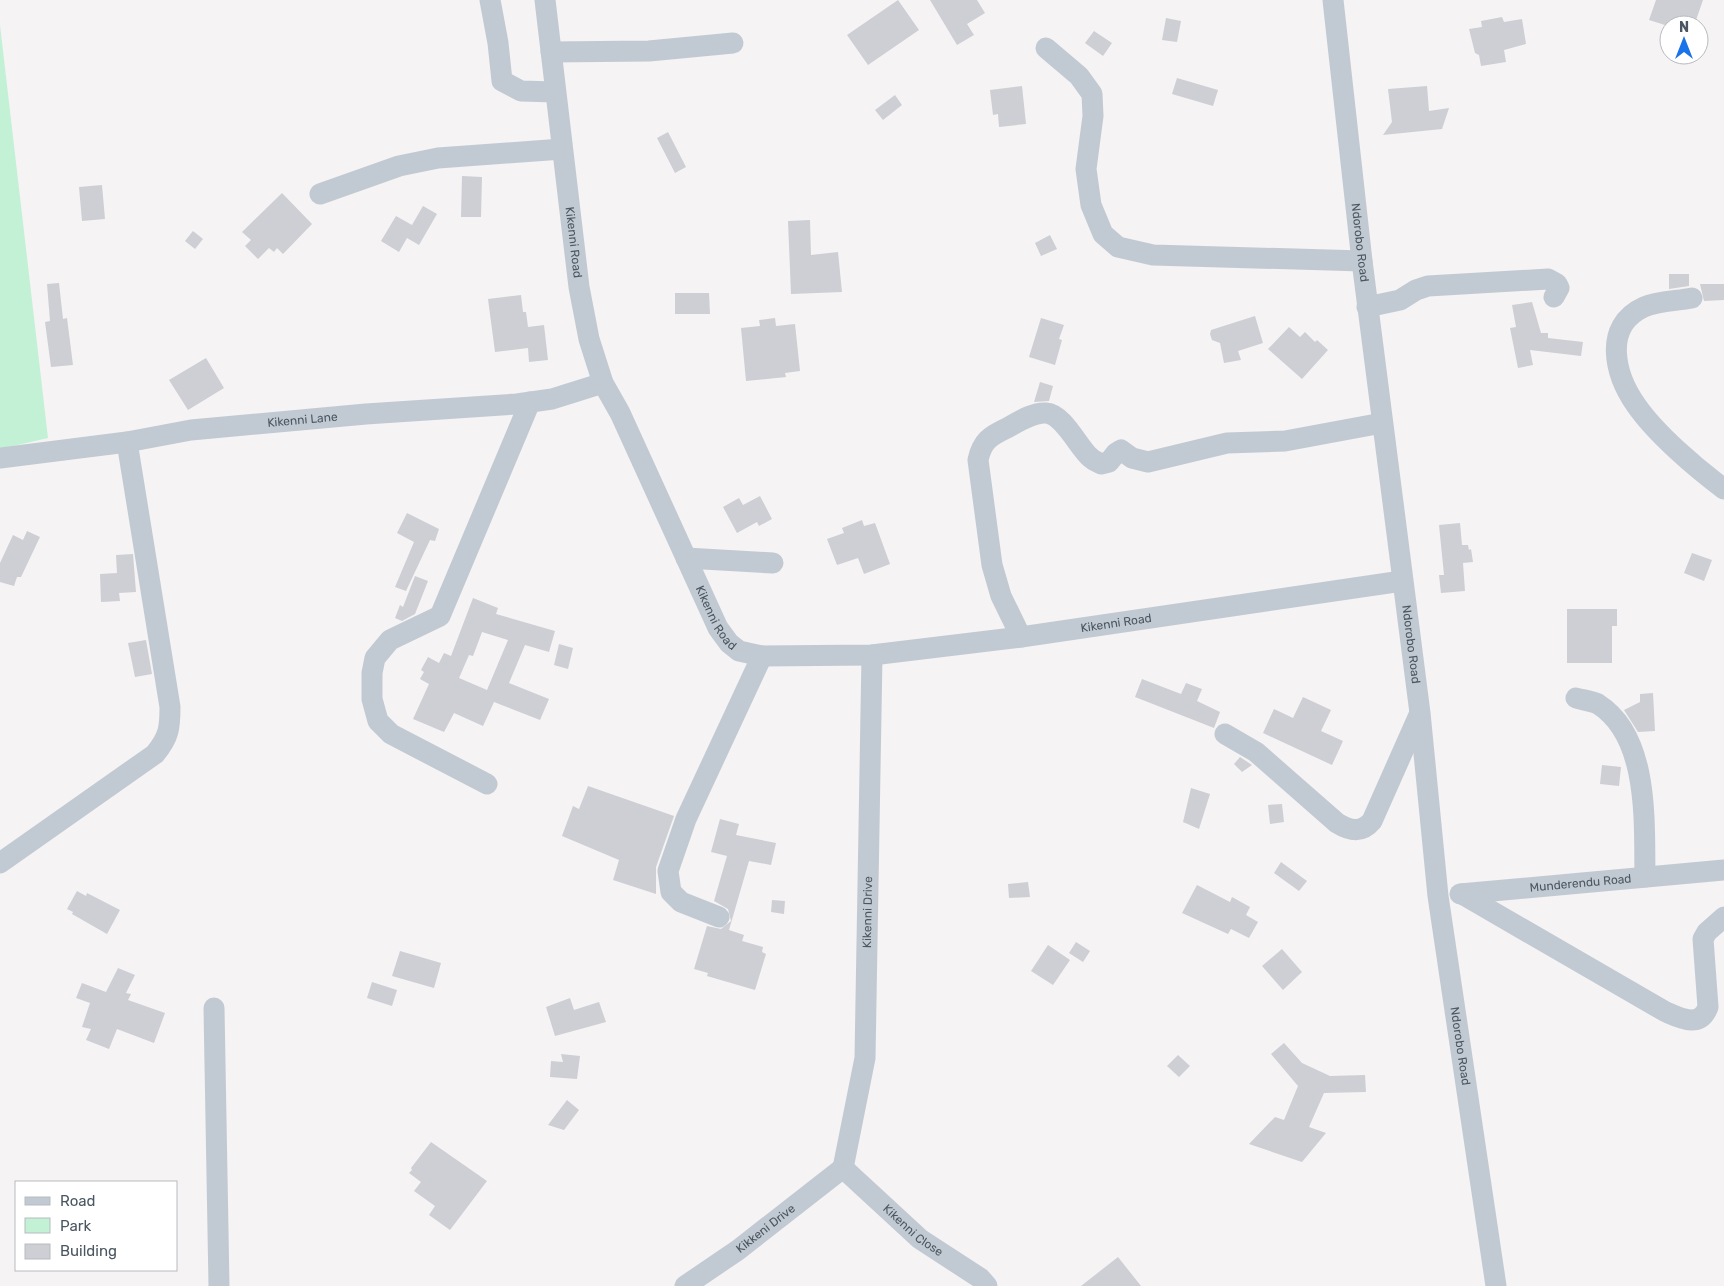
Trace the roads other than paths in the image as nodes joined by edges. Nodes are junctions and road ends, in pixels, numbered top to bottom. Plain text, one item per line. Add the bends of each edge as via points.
1 (490, 0) edge
2 (545, 0) edge
3 (1333, 0) edge
4 (733, 43) dead end
5 (1046, 48) dead end
6 (551, 52) junction
7 (555, 92) junction
8 (562, 149) junction
9 (320, 194) dead end
10 (1362, 261) junction
11 (1554, 297) dead end
12 (1692, 298) dead end
13 (1367, 307) junction
14 (603, 383) junction
15 (530, 402) junction
16 (1382, 423) junction
17 (127, 442) junction
18 (0, 458) edge
19 (1724, 489) edge
20 (686, 558) junction
21 (773, 563) dead end
22 (1402, 582) junction
23 (1021, 637) junction
24 (872, 655) junction
25 (762, 656) junction
26 (1576, 698) dead end
27 (1420, 712) junction
28 (1225, 734) dead end
29 (487, 784) dead end
30 (0, 862) edge
31 (1724, 870) edge
32 (1645, 877) junction
33 (1462, 894) junction
34 (1438, 896) junction
35 (719, 917) dead end
36 (1724, 917) edge
37 (214, 1008) dead end
38 (843, 1168) junction
39 (219, 1286) edge
40 (685, 1286) edge
41 (987, 1286) edge
42 (1496, 1286) edge

1 - 7 street via 502,80 522,91
2 - 6 street, Kikenni Road
3 - 10 street, Ndorobo Road
4 - 6 street via 650,51
5 - 10 street via 1079,76 1092,94 1093,116 1086,169 1091,205 1103,234 1118,247 1153,255
6 - 7 street, Kikenni Road
7 - 8 street, Kikenni Road
8 - 9 street via 438,158 398,166
8 - 14 street, Kikenni Road via 579,287 589,339
10 - 13 street, Ndorobo Road
11 - 13 street via 1557,284 1548,279 1428,286 1400,300
12 - 19 street via 1645,307 1631,315 1620,327 1615,351 1619,370 1636,406 1689,461
13 - 16 street, Ndorobo Road
14 - 15 street, Kikenni Lane via 552,399
14 - 20 street, Kikenni Road via 620,413
15 - 17 street, Kikenni Lane via 191,430
15 - 29 street via 440,616 390,640 375,658 372,673 372,699 378,721 391,734
16 - 22 street, Ndorobo Road
16 - 23 street via 1285,441 1227,443 1148,462 1132,458 1121,450 1110,462 1101,464 1090,458 1052,414 1021,420 990,436 982,446 978,460 992,565 1001,596
17 - 18 street, Kikenni Lane
17 - 30 street via 170,707 166,740 155,754
20 - 21 street
20 - 25 street, Kikenni Road via 718,628 740,651
22 - 23 street, Kikenni Road
22 - 27 street, Ndorobo Road
23 - 24 street, Kikenni Road
24 - 25 street, Kikenni Road
24 - 38 street, Kikenni Drive via 865,1058
25 - 35 street via 686,819 668,871 671,892 681,902
26 - 32 street via 1596,703 1612,715 1631,746 1640,774 1644,809
27 - 28 street via 1372,821 1360,830 1351,830 1338,823 1256,752
27 - 34 street, Ndorobo Road
31 - 32 street, Munderendu Road
32 - 33 street, Munderendu Road
33 - 34 street, Munderendu Road
33 - 36 street via 1666,1012 1690,1021 1704,1016 1708,1007 1703,939
34 - 42 street, Ndorobo Road
37 - 39 street
38 - 40 street, Kikkeni Drive via 738,1250
38 - 41 street, Kikenni Close via 920,1239 980,1278

